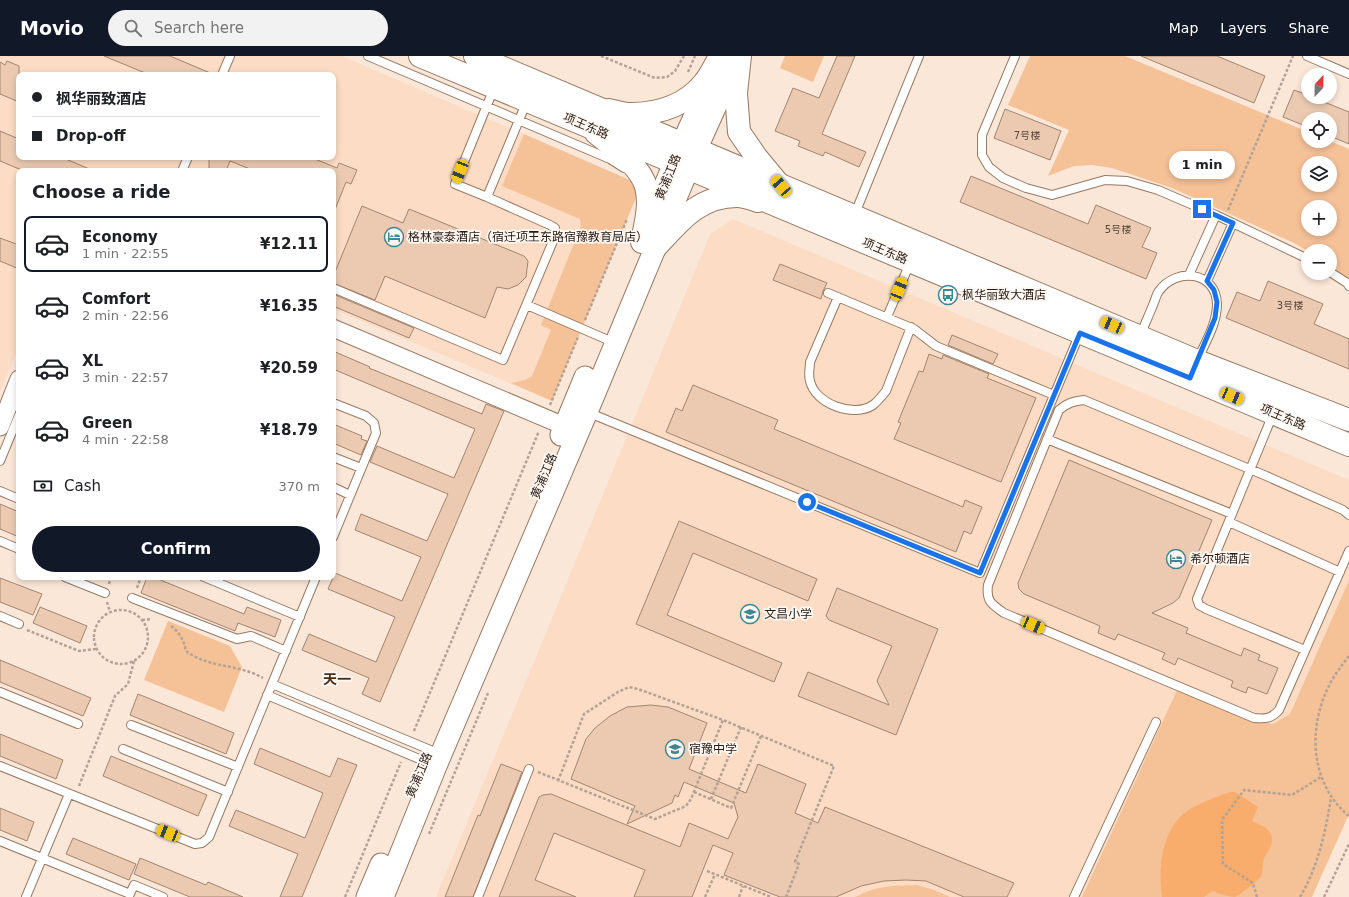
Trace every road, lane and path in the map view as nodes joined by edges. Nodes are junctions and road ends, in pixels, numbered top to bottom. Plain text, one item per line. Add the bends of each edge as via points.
1 (230, 56) edge
2 (368, 56) edge
3 (420, 56) edge
4 (475, 56) edge
5 (601, 56) edge
6 (684, 56) edge
7 (695, 56) edge
8 (721, 56) edge
9 (739, 56) edge
10 (919, 56) edge
11 (1016, 56) edge
12 (1293, 56) edge
13 (1307, 56) edge
14 (223, 72) edge
15 (1349, 74) edge
16 (686, 78) dead end
17 (490, 97) junction
18 (523, 110) junction
19 (590, 116) junction
20 (685, 156) junction
21 (641, 185) dead end
22 (777, 195) junction
23 (487, 197) junction
24 (629, 214) dead end
25 (1216, 215) junction
26 (1224, 219) junction
27 (1233, 223) junction
28 (850, 226) junction
29 (648, 245) junction
30 (914, 253) junction
31 (1301, 256) edge
32 (1189, 276) junction
33 (1337, 277) edge
34 (1207, 281) junction
35 (1349, 286) edge
36 (336, 289) edge
37 (828, 293) dead end
38 (838, 297) junction
39 (527, 305) junction
40 (887, 317) junction
41 (911, 327) junction
42 (336, 329) edge
43 (582, 329) junction
44 (1080, 333) junction
45 (608, 340) junction
46 (1136, 346) junction
47 (1194, 370) junction
48 (1054, 395) junction
49 (16, 397) edge
50 (336, 404) edge
51 (587, 412) junction
52 (1274, 414) junction
53 (544, 418) junction
54 (1349, 420) edge
55 (11, 426) edge
56 (571, 429) junction
57 (1048, 439) junction
58 (1349, 445) edge
59 (336, 458) edge
60 (0, 461) edge
61 (361, 468) junction
62 (1251, 470) junction
63 (336, 488) edge
64 (0, 491) edge
65 (350, 495) junction
66 (16, 498) edge
67 (1232, 514) junction
68 (1349, 515) edge
69 (1229, 522) junction
70 (336, 530) edge
71 (0, 541) edge
72 (16, 548) edge
73 (1349, 551) edge
74 (1340, 572) junction
75 (72, 580) edge
76 (211, 580) edge
77 (315, 580) edge
78 (105, 593) dead end
79 (132, 598) dead end
80 (0, 616) edge
81 (300, 617) junction
82 (156, 619) dead end
83 (142, 620) junction
84 (166, 623) dead end
85 (21, 626) joint
86 (96, 649) junction
87 (1305, 650) junction
88 (286, 651) junction
89 (1349, 656) edge
90 (134, 660) junction
91 (272, 684) junction
92 (0, 692) edge
93 (268, 695) junction
94 (723, 720) junction
95 (1156, 722) dead end
96 (78, 724) dead end
97 (131, 725) dead end
98 (741, 727) junction
99 (760, 736) junction
100 (410, 741) junction
101 (123, 749) dead end
102 (405, 752) junction
103 (433, 757) junction
104 (0, 766) edge
105 (238, 767) junction
106 (532, 770) joint
107 (1321, 778) junction
108 (558, 781) junction
109 (228, 792) junction
110 (694, 792) junction
111 (72, 795) junction
112 (1331, 796) junction
113 (711, 799) junction
114 (1349, 816) edge
115 (0, 841) edge
116 (1349, 844) edge
117 (42, 858) junction
118 (707, 871) dead end
119 (715, 874) junction
120 (743, 886) junction
121 (26, 897) edge
122 (163, 897) edge
123 (345, 897) edge
124 (368, 897) edge
125 (383, 897) edge
126 (478, 897) edge
127 (705, 897) edge
128 (739, 897) edge
129 (771, 897) edge
130 (786, 897) edge
131 (1074, 897) edge
132 (1257, 897) edge
133 (1300, 897) edge
134 (1324, 897) edge

1 - 14 lane
2 - 17 lane
3 - 17 main road, 项王东路
4 - 19 main road, 项王东路
5 - 6 path via 655,78 667,77
7 - 16 path
8 - 19 main road via 706,82 692,96 674,107 654,112
8 - 20 street, 黄浦江路
9 - 20 street, 黄浦江路
9 - 22 main road via 736,93 739,132
10 - 28 lane
11 - 25 lane via 982,135 982,155 989,168 1003,178 1026,188 1052,195 1105,180 1127,181 1158,190
12 - 26 path
13 - 15 lane
17 - 18 main road, 项王东路
17 - 23 lane via 455,184
18 - 19 main road, 项王东路
18 - 21 lane via 610,159
18 - 23 lane
19 - 20 main road, 项王东路
19 - 29 main road via 643,179 648,199
20 - 22 main road, 项王东路
20 - 29 street, 黄浦江路
22 - 28 main road, 项王东路
22 - 29 main road via 719,198 700,205
23 - 39 lane via 555,228 554,241
24 - 43 path
25 - 26 lane
25 - 32 lane
26 - 27 lane
27 - 31 lane
27 - 34 lane
28 - 30 main road, 项王东路
29 - 45 street, 黄浦江路
30 - 40 lane
30 - 44 main road, 项王东路
30 - 46 main road, 项王东路
32 - 34 lane
32 - 46 lane via 1182,275 1168,282 1159,291
33 - 35 lane
34 - 47 lane via 1214,290 1217,302 1215,318
36 - 39 lane via 503,360
37 - 38 lane
38 - 40 lane
38 - 41 lane via 810,362 809,373 814,389 831,404 852,410 864,409 879,400 886,391
39 - 43 lane
40 - 41 lane
41 - 48 lane via 936,346
42 - 53 street
43 - 45 lane
43 - 53 path
44 - 46 main road, 项王东路
44 - 48 lane
45 - 51 street, 黄浦江路
45 - 56 street, 黄浦江路
46 - 47 main road, 项王东路
47 - 52 main road, 项王东路
47 - 54 main road, 项王东路
48 - 51 lane via 980,573
49 - 55 street
50 - 61 lane via 366,416 374,424 376,433
51 - 56 street, 黄浦江路
52 - 58 main road, 项王东路
52 - 62 lane
53 - 56 street
53 - 100 path
55 - 60 lane
56 - 103 street, 黄浦江路
57 - 62 lane via 1059,410 1073,401 1084,400
57 - 67 lane
57 - 87 lane via 988,585 989,601 996,608 1254,718 1266,719 1274,716 1279,710
59 - 61 lane
61 - 65 lane
62 - 67 lane
62 - 68 lane via 1343,510
63 - 65 lane
64 - 66 lane
65 - 70 lane
67 - 69 lane
69 - 74 lane
69 - 87 lane via 1197,599 1199,605
71 - 72 lane
73 - 74 lane
74 - 87 lane
75 - 78 lane
76 - 81 lane
77 - 81 lane
79 - 88 lane via 237,639 251,636
80 - 85 lane
81 - 88 lane
82 - 83 path
83 - 86 path via 127,610 110,612 102,617 95,627
83 - 90 path via 147,628 148,638 142,655
84 - 91 path via 176,630 185,643 186,650 194,657 254,673
85 - 86 path via 78,651
86 - 90 path via 108,661 117,664 126,664
88 - 91 lane
89 - 107 path via 1329,685 1317,723 1315,752
90 - 111 path via 128,684 115,696
91 - 93 lane
91 - 100 lane
92 - 96 lane
93 - 102 lane
93 - 105 lane
94 - 98 path
94 - 108 path via 629,687 584,714
94 - 110 path
95 - 131 lane
97 - 105 lane
98 - 99 path
98 - 113 path
99 - 113 path via 732,808
99 - 130 path via 834,766 795,862 799,864
100 - 103 lane
101 - 109 lane
102 - 103 lane
102 - 123 path
103 - 124 street, 黄浦江路
103 - 125 street, 黄浦江路
104 - 111 lane
105 - 109 lane
106 - 108 path
106 - 126 lane
107 - 112 path
107 - 132 path via 1292,795 1244,790 1222,820 1223,864 1252,883
108 - 110 path via 655,819 686,806
109 - 111 lane via 209,837 202,843 195,844
110 - 113 path
111 - 117 lane
112 - 114 path
112 - 133 path via 1317,859
115 - 117 lane
116 - 134 path
117 - 121 lane
117 - 122 lane via 130,894 134,885
118 - 119 path
119 - 120 path
119 - 127 path
120 - 128 path
120 - 129 path

